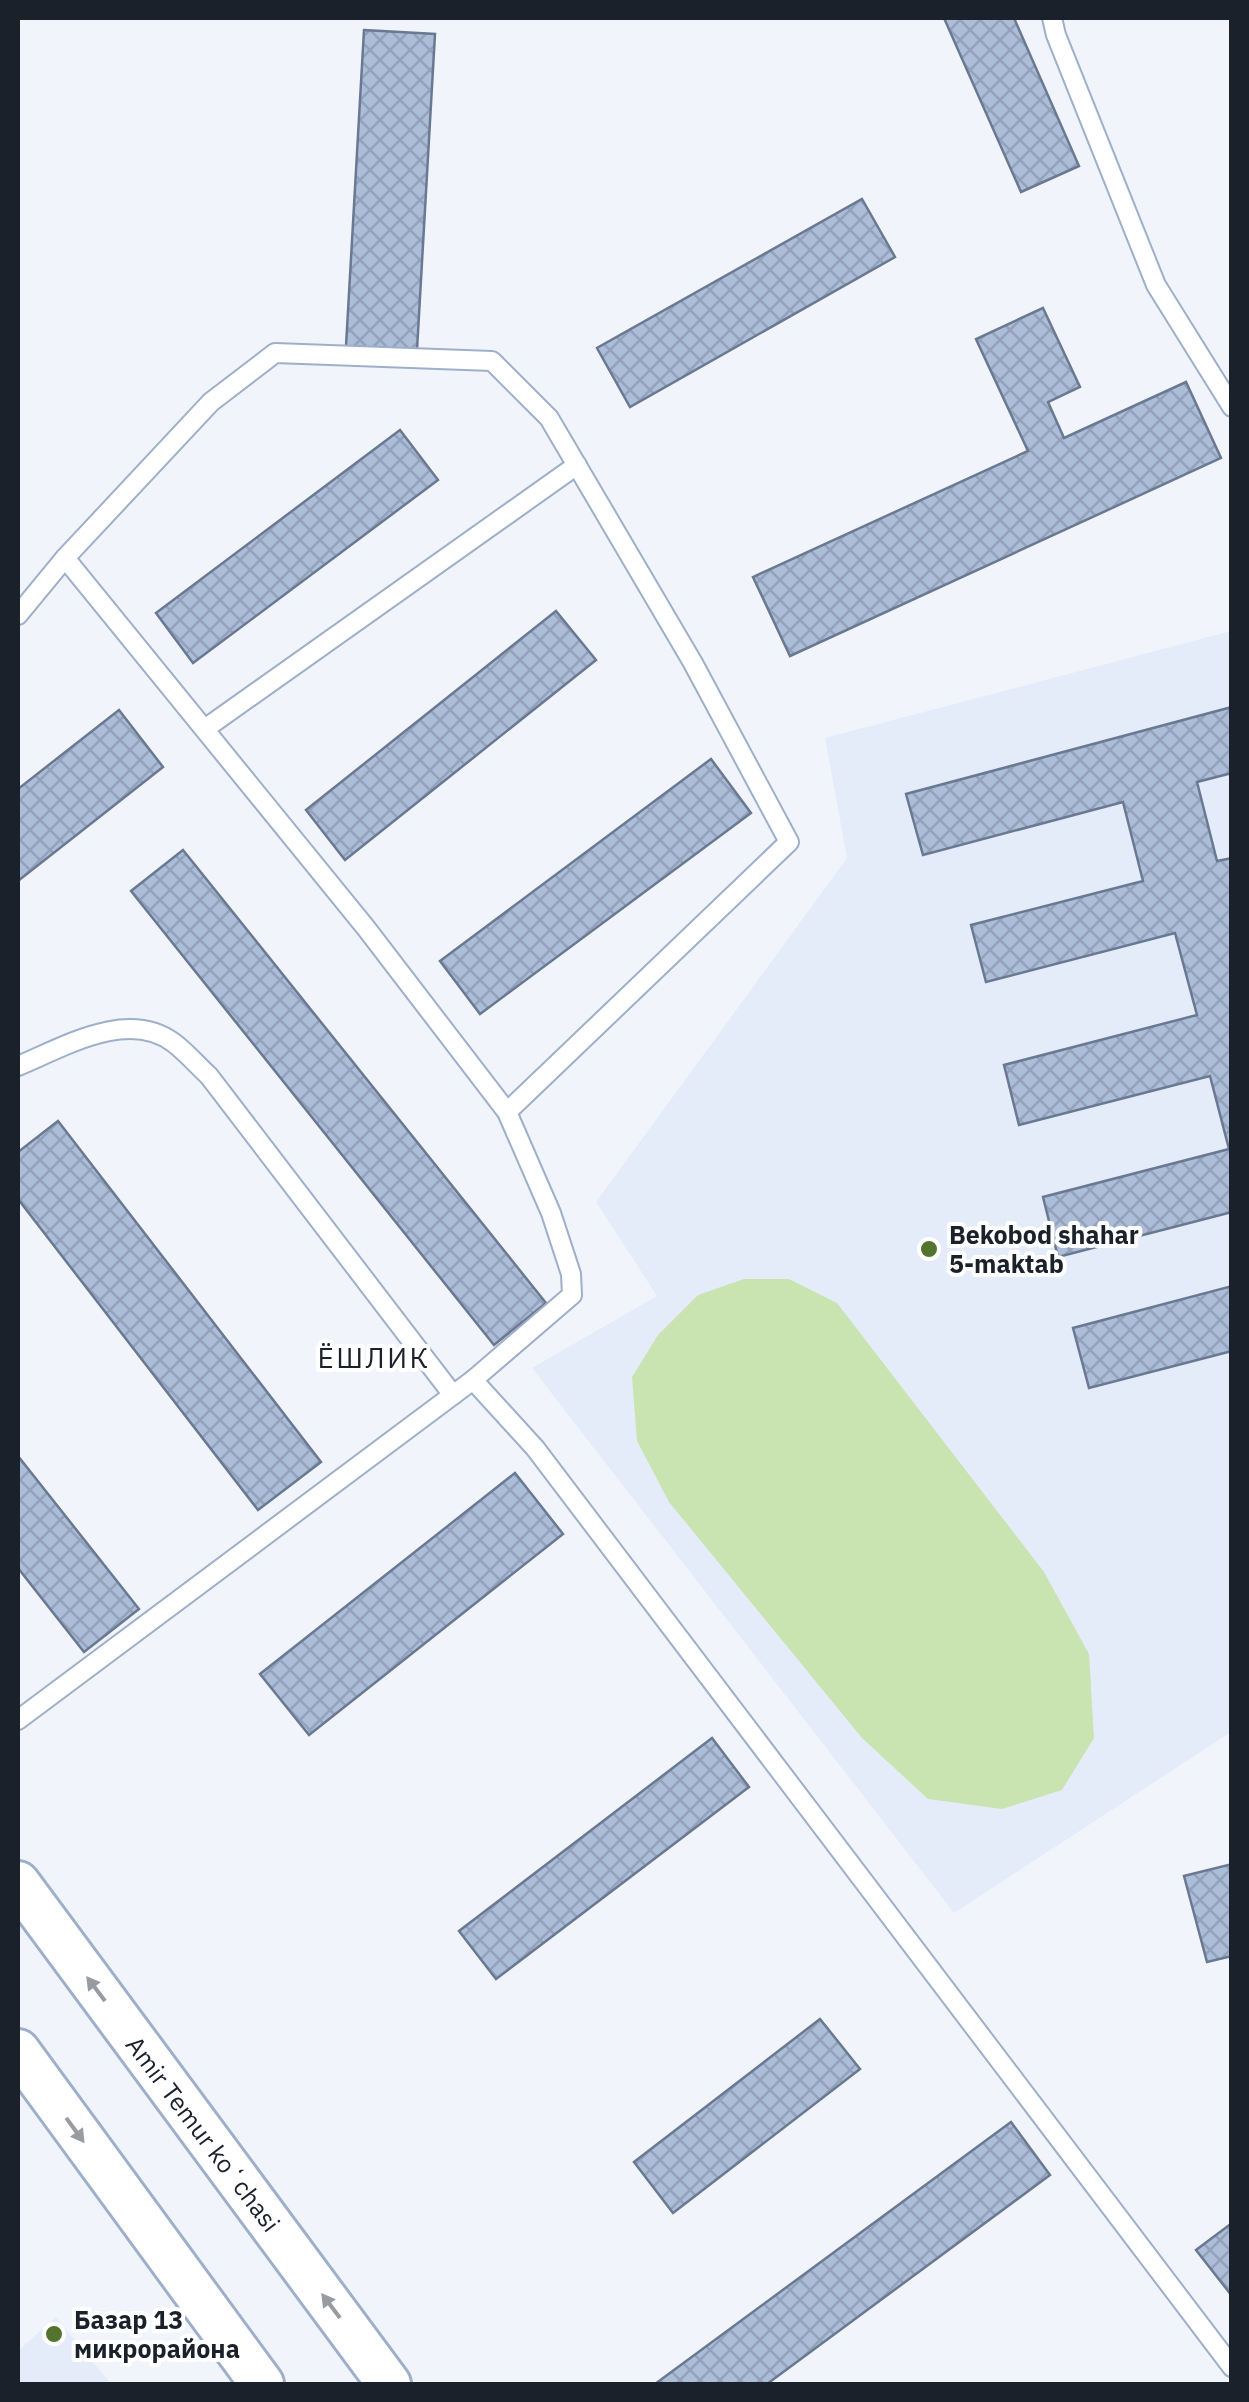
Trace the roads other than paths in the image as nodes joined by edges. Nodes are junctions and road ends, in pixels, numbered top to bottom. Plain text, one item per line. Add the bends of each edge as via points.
1 (1052, 18) edge
2 (1232, 406) edge
3 (577, 465) junction
4 (66, 558) junction
5 (18, 614) edge
6 (206, 728) junction
7 (18, 1066) edge
8 (508, 1112) junction
9 (473, 1380) junction
10 (453, 1395) junction
11 (18, 1720) edge
12 (18, 1883) edge
13 (18, 2051) edge
14 (1232, 2367) edge
15 (262, 2384) edge
16 (390, 2384) edge

1 - 2 lane via 1156,285
3 - 4 lane via 549,418 492,360 276,353 211,402
3 - 6 lane
3 - 8 lane via 789,842
4 - 5 lane
4 - 6 lane
6 - 8 lane
7 - 10 lane via 96,1034 142,1027 173,1042 209,1076
8 - 9 lane via 551,1213 572,1274 572,1294
9 - 10 lane
9 - 14 lane via 535,1448
10 - 11 lane
16 -> 12 street, Amir Temur koʻchasi
13 -> 15 street

